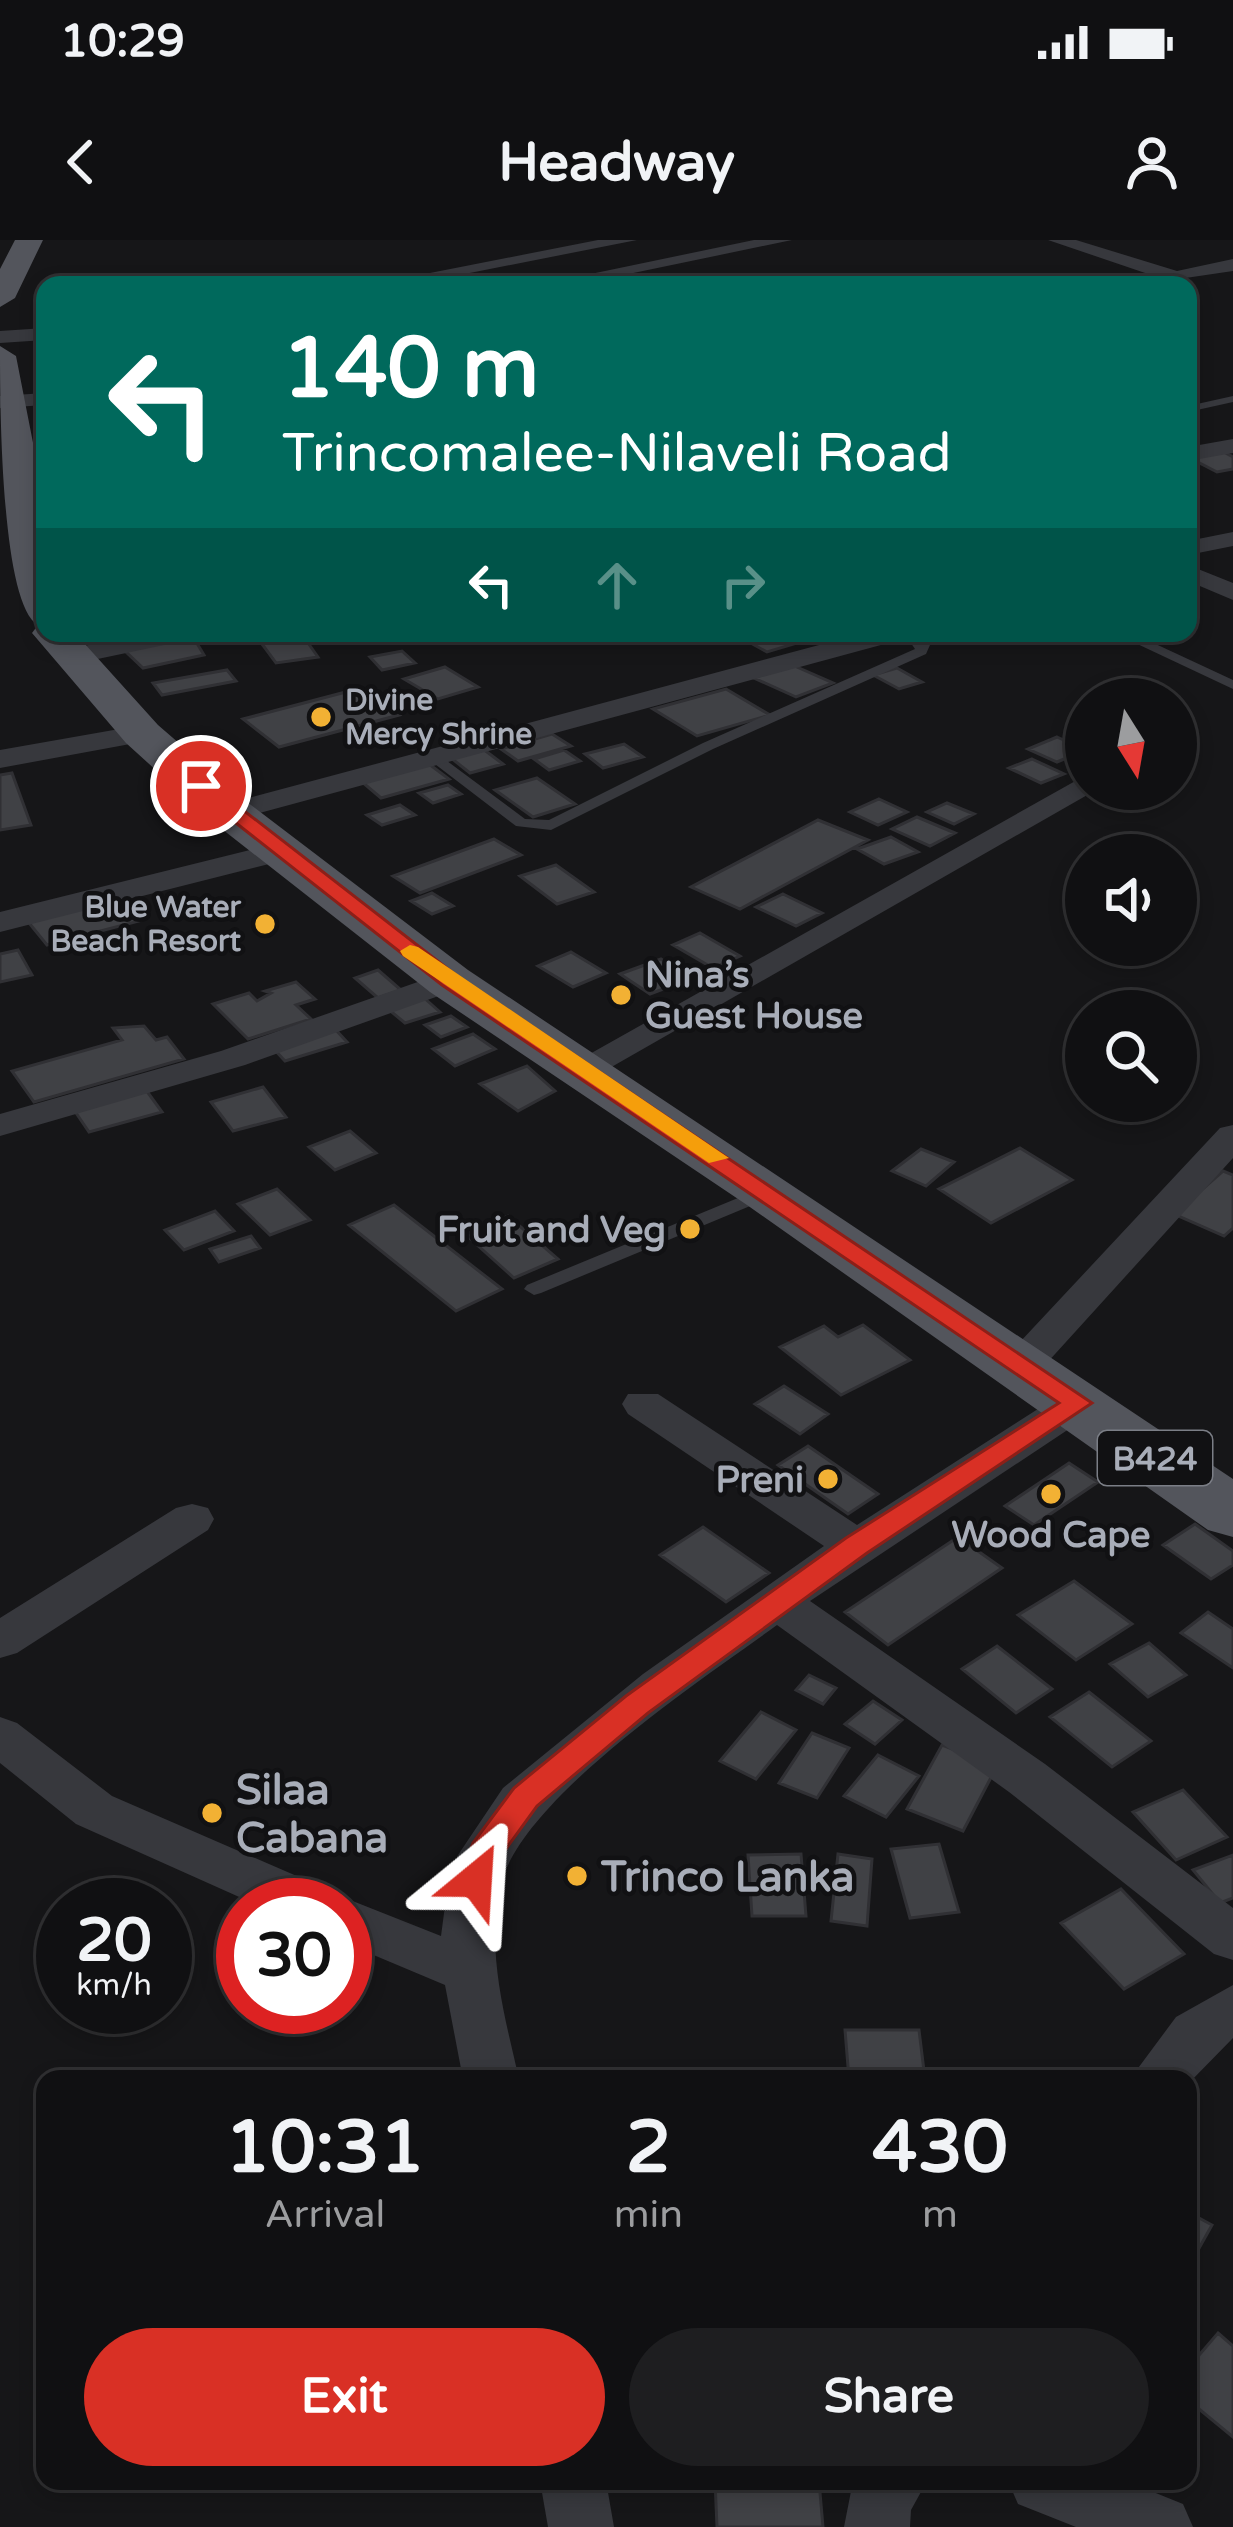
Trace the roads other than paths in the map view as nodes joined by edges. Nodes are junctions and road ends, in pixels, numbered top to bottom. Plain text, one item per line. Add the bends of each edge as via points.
1 (28, 240) edge
2 (628, 240) edge
3 (783, 240) edge
4 (1058, 240) edge
5 (1233, 265) edge
6 (1172, 275) junction
7 (405, 276) edge
8 (588, 276) edge
9 (1169, 276) edge
10 (5, 299) edge
11 (36, 345) edge
12 (12, 375) edge
13 (1233, 399) edge
14 (1197, 408) edge
15 (1233, 446) edge
16 (1197, 452) edge
17 (24, 482) edge
18 (1233, 539) edge
19 (1197, 546) edge
20 (1197, 576) edge
21 (36, 585) edge
22 (1233, 592) edge
23 (62, 642) edge
24 (861, 642) edge
25 (920, 642) edge
26 (1140, 642) edge
27 (1233, 685) edge
28 (142, 734) junction
29 (434, 758) junction
30 (0, 759) edge
31 (1065, 796) edge
32 (230, 812) junction
33 (278, 851) junction
34 (0, 922) edge
35 (449, 981) junction
36 (580, 1069) junction
37 (0, 1125) edge
38 (1233, 1136) edge
39 (768, 1192) junction
40 (534, 1288) dead end
41 (1021, 1366) junction
42 (1078, 1403) junction
43 (643, 1405) dead end
44 (1233, 1513) edge
45 (192, 1519) dead end
46 (856, 1546) junction
47 (776, 1601) junction
48 (0, 1642) edge
49 (0, 1736) edge
50 (249, 1878) edge
51 (372, 1931) edge
52 (1233, 1938) edge
53 (469, 1971) junction
54 (1233, 2008) edge
55 (489, 2070) edge
56 (1166, 2070) edge
57 (575, 2490) edge
58 (885, 2490) edge
59 (1064, 2490) edge
60 (581, 2527) edge
61 (877, 2527) edge
62 (1160, 2527) edge

1 - 10 main road
2 - 7 street
3 - 8 street
4 - 6 street
5 - 6 street
6 - 9 street
11 - 12 street
12 - 17 main road, B424
13 - 14 lane
15 - 16 street
17 - 21 main road, B424 via 21,547
18 - 19 street
20 - 22 street
23 - 28 main road, B424
24 - 29 street
25 - 29 lane via 921,651 551,825 521,823
26 - 27 lane
28 - 30 street
28 - 32 main road, B424
29 - 32 street
31 - 36 street
32 - 33 main road, B424
33 - 34 street
33 - 35 main road, B424
35 - 36 main road, B424
35 - 37 street via 233,1058
36 - 39 main road, B424
38 - 41 street
39 - 40 lane
39 - 41 main road, B424
41 - 42 main road, B424
42 - 44 main road, B424
42 - 46 street
43 - 46 street
45 - 48 street
46 - 47 street
47 - 52 street via 1027,1778
47 - 53 street via 525,1797 485,1852 467,1907
49 - 50 street via 94,1810
51 - 53 street
53 - 55 street
54 - 56 street
57 - 60 street
58 - 61 street
59 - 62 street

